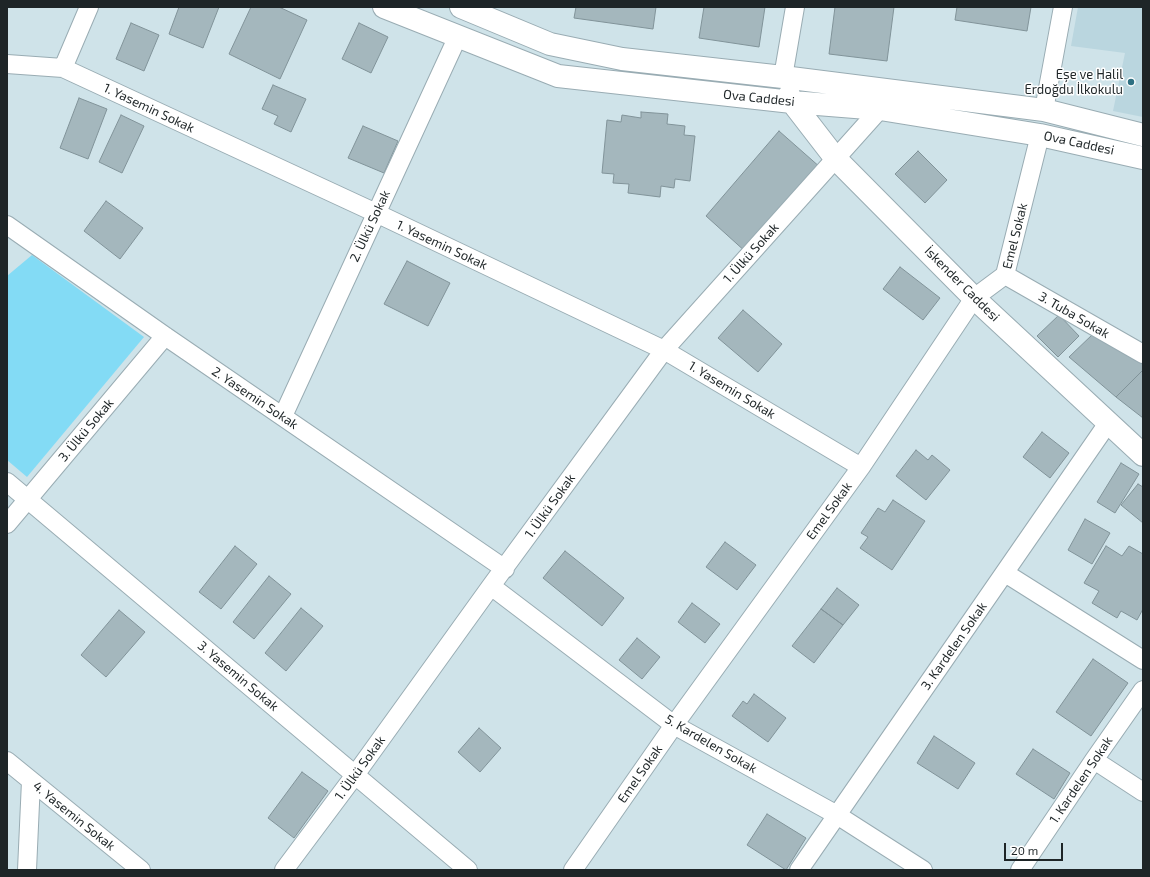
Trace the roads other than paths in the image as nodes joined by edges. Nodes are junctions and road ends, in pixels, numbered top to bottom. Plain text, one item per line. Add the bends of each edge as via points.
1 (89, 7) edge
2 (384, 7) edge
3 (461, 7) edge
4 (795, 7) edge
5 (1063, 7) edge
6 (458, 36) junction
7 (7, 64) edge
8 (63, 68) junction
9 (783, 77) junction
10 (792, 102) junction
11 (880, 109) junction
12 (1044, 110) junction
13 (1040, 135) junction
14 (1143, 135) edge
15 (1143, 158) edge
16 (836, 159) junction
17 (376, 213) junction
18 (7, 225) edge
19 (1005, 275) junction
20 (974, 298) junction
21 (165, 336) junction
22 (664, 350) junction
23 (1143, 354) edge
24 (283, 416) junction
25 (1108, 423) junction
26 (1143, 455) edge
27 (861, 467) junction
28 (7, 482) edge
29 (28, 500) junction
30 (7, 524) edge
31 (505, 569) junction
32 (1005, 573) junction
33 (491, 586) junction
34 (1143, 660) edge
35 (1143, 690) edge
36 (674, 725) junction
37 (1094, 760) junction
38 (7, 761) edge
39 (355, 775) junction
40 (31, 781) junction
41 (1143, 792) edge
42 (837, 816) junction
43 (27, 870) edge
44 (141, 870) edge
45 (284, 870) edge
46 (468, 870) edge
47 (573, 870) edge
48 (799, 870) edge
49 (923, 870) edge
50 (1020, 870) edge

1 - 8 street
2 - 6 street, Ova Caddesi
3 - 9 street, Ova Caddesi via 550,44 622,59
4 - 9 street
5 - 12 street
6 - 10 street, Ova Caddesi via 558,76
6 - 17 street, 2. Ülkü Sokak
7 - 8 street, 1. Yasemin Sokak
8 - 17 street, 1. Yasemin Sokak
9 - 10 street, İskender Caddesi
9 - 12 street, Ova Caddesi
10 - 11 street, Ova Caddesi
10 - 16 street, İskender Caddesi
11 - 13 street, Ova Caddesi
11 - 16 street, 1. Ülkü Sokak
12 - 13 street
12 - 14 street, Ova Caddesi
13 - 15 street, Ova Caddesi
13 - 19 street, Emel Sokak
16 - 20 street, İskender Caddesi
16 - 22 street, 1. Ülkü Sokak
17 - 22 street, 1. Yasemin Sokak
17 - 24 street, 2. Ülkü Sokak
18 - 21 street, 2. Yasemin Sokak
19 - 20 street, Emel Sokak
19 - 23 street, 3. Tuba Sokak
20 - 25 street, İskender Caddesi
20 - 27 street, Emel Sokak
21 - 24 street, 2. Yasemin Sokak
21 - 29 street, 3. Ülkü Sokak
22 - 27 street, 1. Yasemin Sokak
22 - 31 street, 1. Ülkü Sokak
24 - 31 street, 2. Yasemin Sokak
25 - 26 street, İskender Caddesi
25 - 32 street, 3. Kardelen Sokak
27 - 36 street, Emel Sokak
28 - 29 street, 3. Yasemin Sokak
29 - 30 street, 3. Ülkü Sokak
29 - 39 street, 3. Yasemin Sokak
31 - 33 street, 1. Ülkü Sokak
32 - 34 street
32 - 42 street, 3. Kardelen Sokak
33 - 36 street, 5. Kardelen Sokak
33 - 39 street, 1. Ülkü Sokak
35 - 37 street, 1. Kardelen Sokak
36 - 42 street, 5. Kardelen Sokak
36 - 47 street, Emel Sokak
37 - 41 street
37 - 50 street, 1. Kardelen Sokak
38 - 40 street, 4. Yasemin Sokak
39 - 45 street, 1. Ülkü Sokak
39 - 46 street, 3. Yasemin Sokak
40 - 43 street
40 - 44 street, 4. Yasemin Sokak
42 - 48 street, 3. Kardelen Sokak
42 - 49 street, 5. Kardelen Sokak

